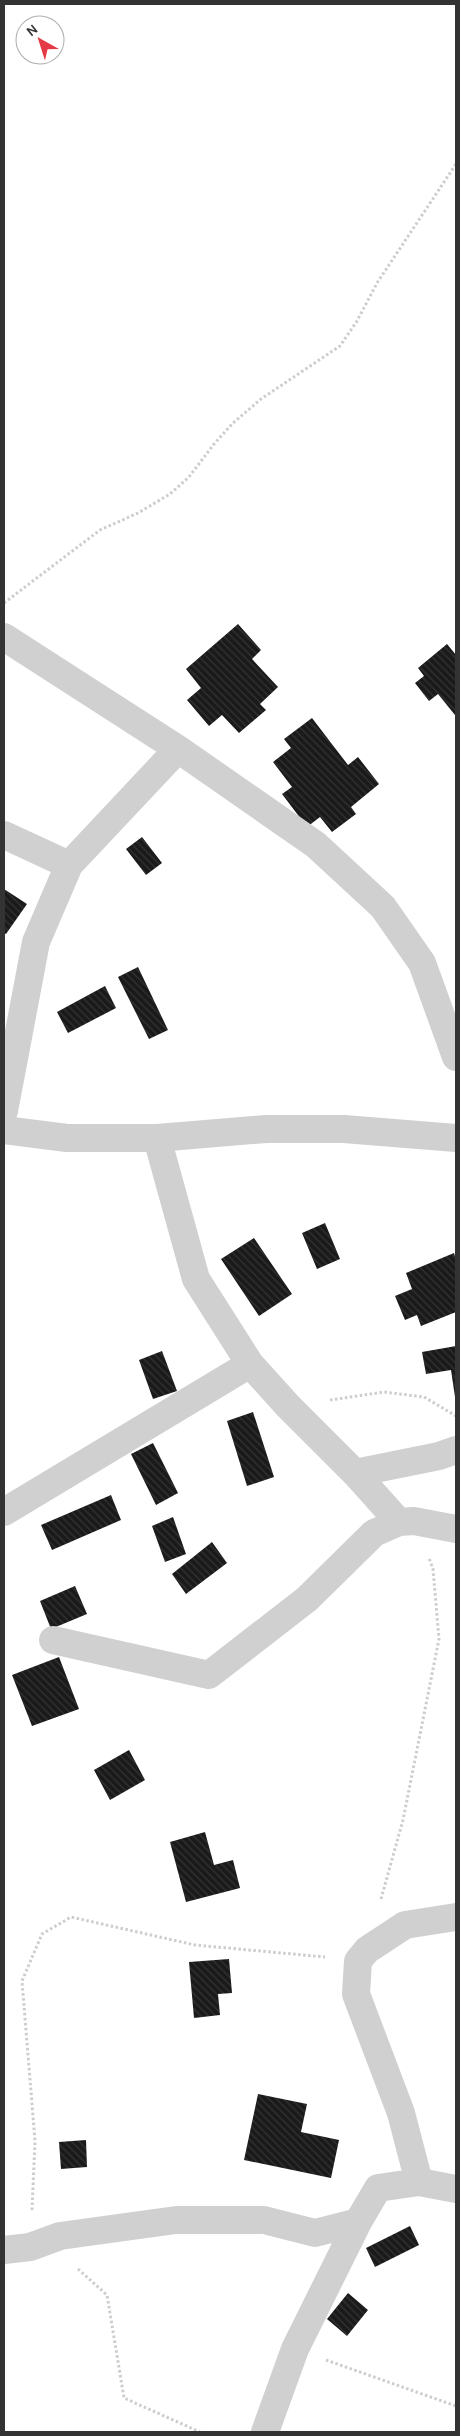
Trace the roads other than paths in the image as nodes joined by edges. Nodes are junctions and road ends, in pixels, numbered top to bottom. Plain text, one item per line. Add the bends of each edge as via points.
1 (4, 637) edge
2 (178, 750) junction
3 (4, 835) edge
4 (69, 865) junction
5 (456, 1057) edge
6 (4, 1111) edge
7 (4, 1130) edge
8 (157, 1138) junction
9 (456, 1138) edge
10 (250, 1364) junction
11 (456, 1450) edge
12 (354, 1473) junction
13 (4, 1512) edge
14 (407, 1522) junction
15 (456, 1529) edge
16 (53, 1640) dead end
17 (456, 1918) edge
18 (419, 2182) junction
19 (456, 2189) edge
20 (358, 2222) junction
21 (17, 2249) edge
22 (265, 2432) edge

1 - 2 street
2 - 4 street
2 - 5 street via 316,845 384,907 422,963
3 - 4 street
4 - 6 street via 36,942
7 - 8 street via 67,1138
8 - 9 street via 266,1129 344,1129
8 - 10 street via 196,1279
10 - 12 street
10 - 13 street
11 - 12 street
12 - 14 street
14 - 15 street
14 - 16 street via 374,1533 307,1599 209,1675
17 - 18 street via 405,1925 362,1956 356,1994 401,2113
18 - 19 street
18 - 20 street via 378,2188
20 - 21 street via 316,2233 264,2220 176,2220 60,2236
20 - 22 street via 295,2349

